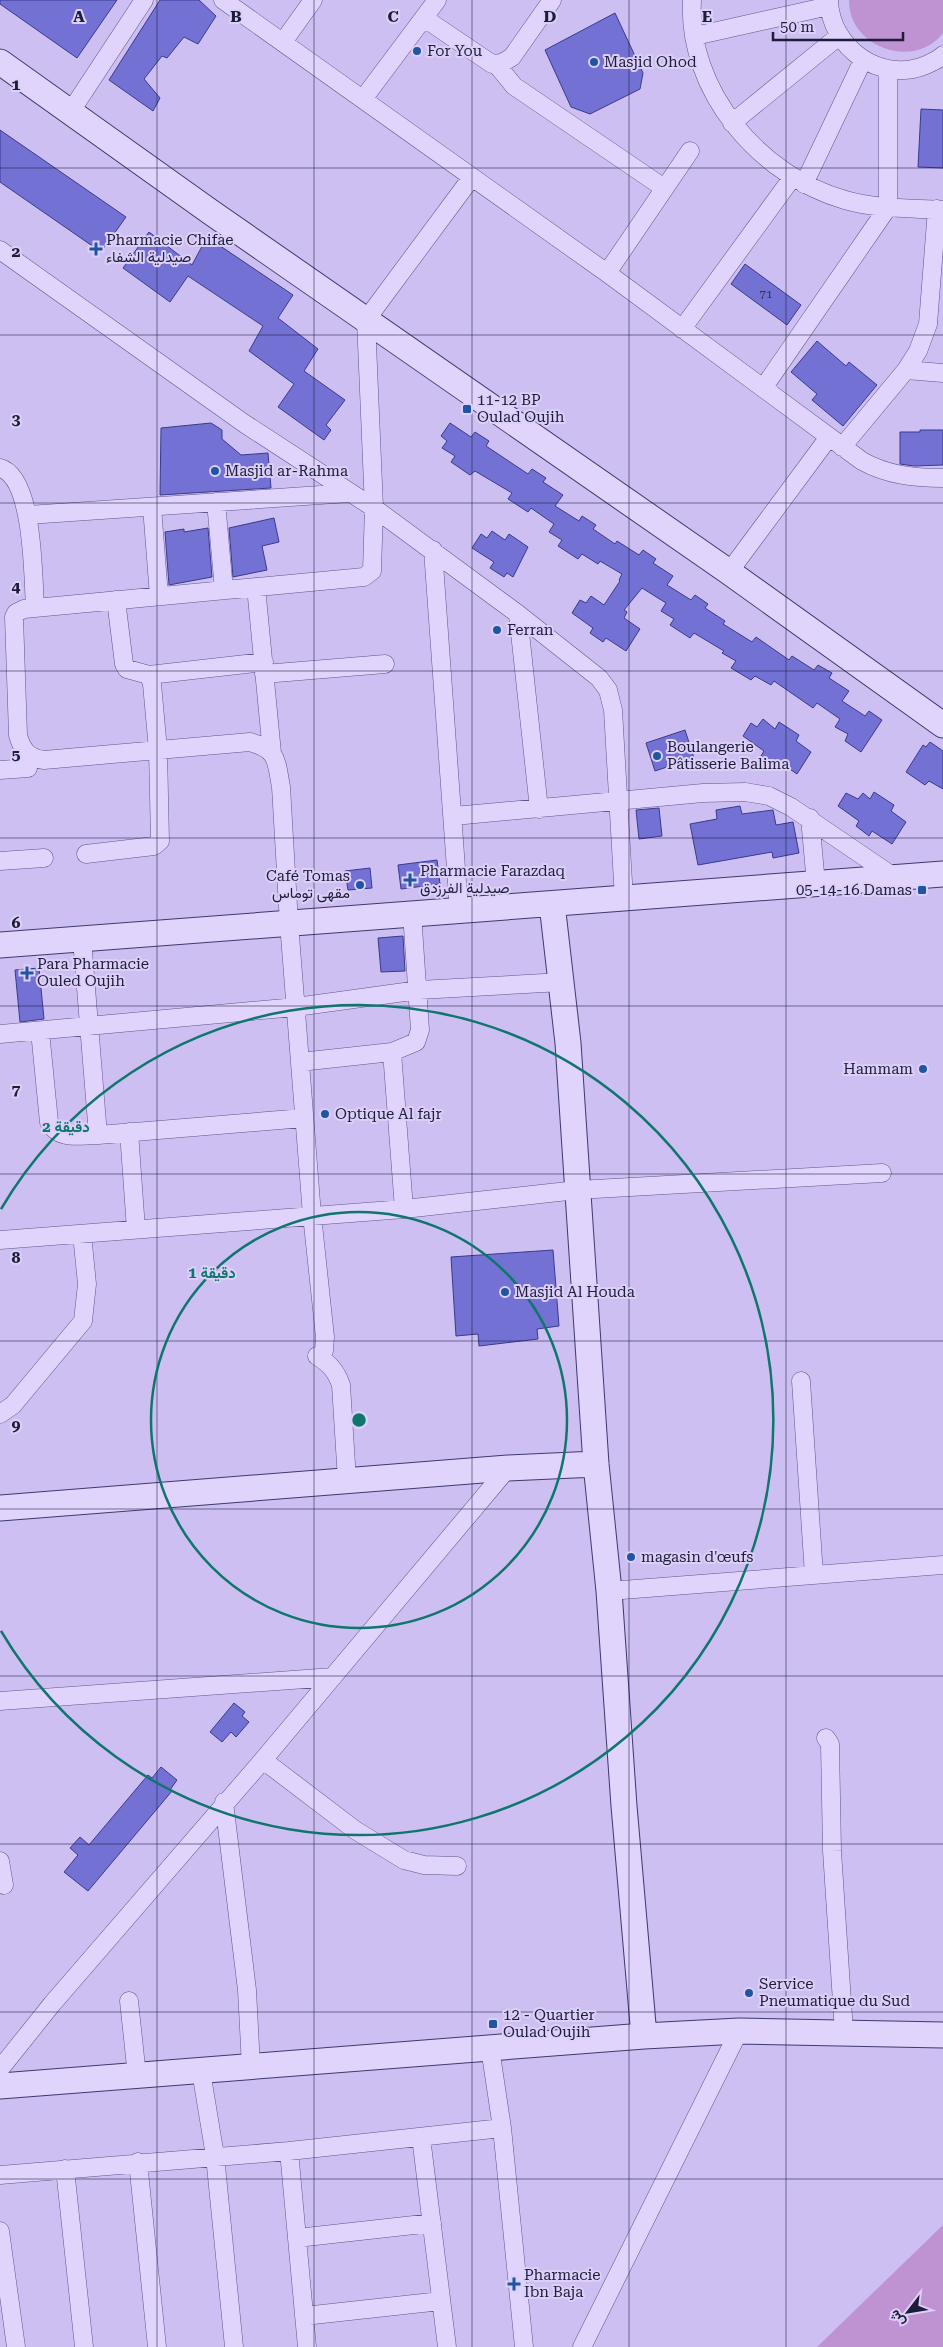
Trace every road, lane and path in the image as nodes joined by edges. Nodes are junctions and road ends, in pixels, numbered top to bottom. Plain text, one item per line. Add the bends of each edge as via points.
1 (144, 0) edge
2 (223, 0) edge
3 (313, 0) edge
4 (437, 0) edge
5 (552, 0) edge
6 (692, 0) edge
7 (829, 3) edge
8 (424, 18) junction
9 (695, 36) junction
10 (838, 36) junction
11 (283, 42) junction
12 (943, 55) edge
13 (863, 60) junction
14 (0, 62) edge
15 (496, 64) junction
16 (888, 70) junction
17 (363, 99) junction
18 (70, 111) junction
19 (732, 123) junction
20 (690, 151) dead end
21 (472, 177) junction
22 (798, 181) junction
23 (664, 188) junction
24 (888, 207) junction
25 (940, 210) edge
26 (0, 250) edge
27 (607, 273) junction
28 (366, 320) junction
29 (682, 329) junction
30 (906, 370) junction
31 (943, 374) edge
32 (764, 387) junction
33 (836, 442) junction
34 (0, 468) edge
35 (943, 478) edge
36 (350, 493) junction
37 (216, 502) junction
38 (152, 507) junction
39 (374, 508) junction
40 (28, 515) junction
41 (433, 550) junction
42 (729, 572) junction
43 (256, 587) junction
44 (224, 590) junction
45 (159, 596) junction
46 (116, 600) junction
47 (35, 608) junction
48 (518, 614) junction
49 (385, 664) dead end
50 (264, 668) junction
51 (149, 675) junction
52 (943, 725) edge
53 (158, 750) junction
54 (272, 753) junction
55 (28, 768) dead end
56 (0, 770) edge
57 (619, 800) junction
58 (539, 809) junction
59 (454, 816) junction
60 (810, 818) junction
61 (86, 854) dead end
62 (44, 858) dead end
63 (0, 861) edge
64 (943, 874) edge
65 (894, 877) junction
66 (816, 884) junction
67 (624, 898) junction
68 (552, 904) junction
69 (459, 910) junction
70 (412, 913) junction
71 (289, 923) junction
72 (82, 939) junction
73 (0, 945) edge
74 (562, 982) junction
75 (419, 990) junction
76 (296, 1007) junction
77 (89, 1026) junction
78 (40, 1031) junction
79 (0, 1034) edge
80 (392, 1052) junction
81 (300, 1062) junction
82 (304, 1118) junction
83 (129, 1132) junction
84 (98, 1135) junction
85 (882, 1173) dead end
86 (577, 1190) junction
87 (404, 1208) junction
88 (312, 1215) junction
89 (136, 1230) junction
90 (82, 1234) junction
91 (0, 1240) edge
92 (802, 1382) dead end
93 (0, 1414) edge
94 (596, 1464) junction
95 (508, 1468) junction
96 (347, 1480) junction
97 (0, 1508) edge
98 (943, 1565) edge
99 (814, 1575) junction
100 (609, 1591) junction
101 (333, 1677) junction
102 (0, 1701) edge
103 (826, 1738) dead end
104 (263, 1760) junction
105 (224, 1802) junction
106 (0, 1861) edge
107 (457, 1866) dead end
108 (4, 1885) dead end
109 (130, 2001) dead end
110 (739, 2031) junction
111 (844, 2032) junction
112 (943, 2035) edge
113 (644, 2036) junction
114 (490, 2048) junction
115 (251, 2066) junction
116 (0, 2069) edge
117 (201, 2071) junction
118 (137, 2076) junction
119 (0, 2086) edge
120 (502, 2128) junction
121 (421, 2137) junction
122 (289, 2151) junction
123 (215, 2156) junction
124 (138, 2162) junction
125 (65, 2169) junction
126 (0, 2175) edge
127 (432, 2223) junction
128 (0, 2230) edge
129 (297, 2238) junction
130 (441, 2301) junction
131 (304, 2316) junction
132 (16, 2347) edge
133 (84, 2347) edge
134 (157, 2347) edge
135 (234, 2347) edge
136 (307, 2347) edge
137 (447, 2347) edge
138 (524, 2347) edge
139 (582, 2347) edge

1 - 18 street
2 - 11 street
3 - 11 street
4 - 8 street
5 - 15 street via 512,57
6 - 9 street
7 - 9 street
7 - 10 street
8 - 15 street
8 - 17 street
9 - 19 street via 709,81
10 - 13 street
10 - 19 street
11 - 17 street
12 - 16 street via 915,69
13 - 16 street
13 - 22 street
14 - 18 street
15 - 23 street via 514,86
16 - 24 street
17 - 21 street
18 - 28 street
19 - 22 street via 770,162
20 - 23 street
21 - 27 street
21 - 28 street
22 - 24 street via 845,200
22 - 29 street
23 - 27 street
24 - 25 street
24 - 32 street
25 - 30 street via 928,324 918,351
26 - 36 street via 245,424
27 - 29 street
28 - 39 street
28 - 42 street
29 - 32 street
30 - 31 street
30 - 33 street
32 - 33 street
33 - 35 street via 879,470 898,475
33 - 42 street
34 - 40 street via 10,472 15,479
36 - 37 street
36 - 39 street
37 - 38 street
37 - 44 street
38 - 40 street
38 - 45 street
39 - 41 street
39 - 43 street via 373,568 364,577
40 - 47 street
41 - 48 street
41 - 59 street
42 - 52 street
43 - 44 street
43 - 50 street
44 - 45 street
45 - 46 street
46 - 47 street
46 - 51 street via 124,664 127,669
47 - 53 street via 20,610 13,623 18,735 27,754 44,760
48 - 57 street via 580,662 608,690 613,710
48 - 58 street
49 - 50 street
50 - 51 street
50 - 54 street
51 - 53 street
53 - 54 street via 250,742 266,747
53 - 61 street via 160,841 154,846
54 - 71 street via 281,787
55 - 56 street
57 - 58 street
57 - 60 street via 745,792 769,796
57 - 67 street
58 - 59 street
59 - 69 street
60 - 65 street
60 - 66 street
62 - 63 street
64 - 65 street
65 - 66 street
66 - 67 street
67 - 68 street
68 - 69 street
68 - 74 street
69 - 70 street
70 - 71 street
70 - 75 street
71 - 72 street
71 - 76 street
72 - 73 street
72 - 77 street
74 - 75 street
74 - 86 street
75 - 76 street
75 - 80 street via 419,1036 410,1046
76 - 77 street
76 - 81 street
77 - 78 street
77 - 84 street
78 - 79 street
78 - 84 street via 47,1109 52,1129 63,1136
80 - 81 street
80 - 87 street
81 - 82 street
82 - 83 street
82 - 88 street
83 - 84 street
83 - 89 street
85 - 86 street
86 - 87 street
86 - 94 street
87 - 88 street
88 - 89 street
88 - 96 street via 325,1337 321,1354 337,1374 341,1385
89 - 90 street
90 - 91 street
90 - 93 street via 86,1284 82,1320 13,1405
92 - 99 street
94 - 95 street
94 - 100 street
95 - 96 street
95 - 101 street
96 - 97 street
98 - 99 street
99 - 100 street
100 - 113 street
101 - 102 street
101 - 104 street
103 - 111 street via 830,1744 832,1851
104 - 105 street
104 - 107 street via 389,1852 424,1865
105 - 115 street via 247,1990
105 - 116 street
106 - 108 street
109 - 118 street
110 - 111 street
110 - 113 street
110 - 139 street
111 - 112 street
113 - 114 street
114 - 115 street
114 - 120 street
115 - 117 street
117 - 118 street
117 - 123 street
118 - 119 street
120 - 121 street
120 - 138 street
121 - 122 street
121 - 127 street
122 - 123 street
122 - 129 street
123 - 124 street
123 - 135 street
124 - 125 street
124 - 134 street
125 - 126 street
125 - 133 street
127 - 129 street
127 - 130 street
128 - 132 street
129 - 131 street
130 - 131 street
130 - 137 street
131 - 136 street

